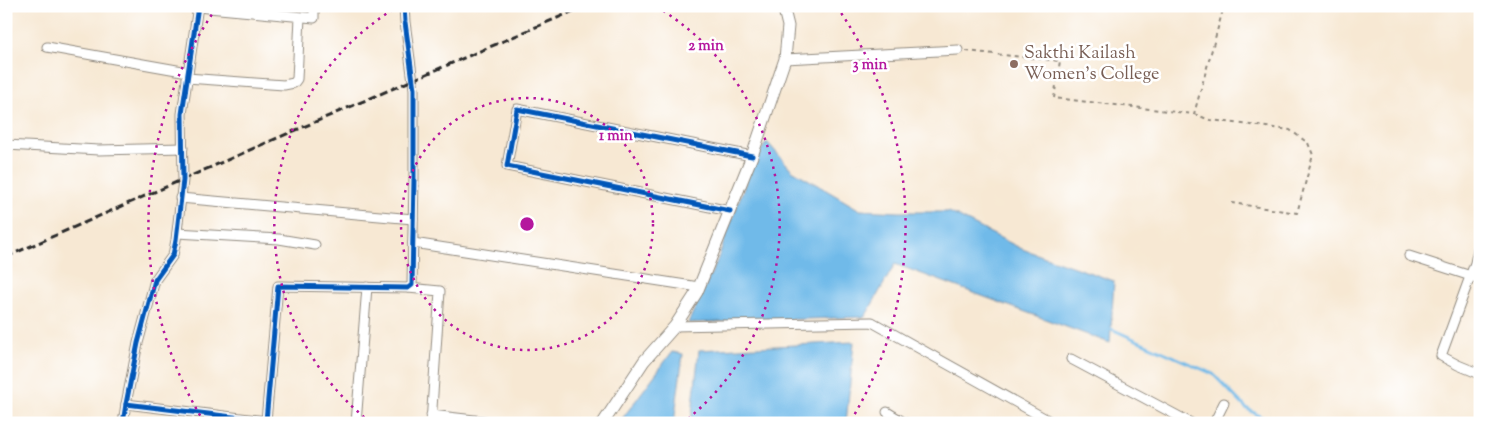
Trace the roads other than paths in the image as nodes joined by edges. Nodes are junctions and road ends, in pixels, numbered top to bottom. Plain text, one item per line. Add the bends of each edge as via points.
1 (314, 6) edge
2 (404, 6) edge
3 (783, 6) edge
4 (198, 7) edge
5 (300, 17) junction
6 (48, 47) dead end
7 (958, 50) road end
8 (785, 59) junction
9 (188, 75) junction
10 (6, 146) edge
11 (183, 148) junction
12 (752, 156) junction
13 (180, 198) junction
14 (730, 211) junction
15 (413, 219) junction
16 (177, 233) junction
17 (1480, 240) edge
18 (413, 243) junction
19 (315, 245) dead end
20 (1409, 256) dead end
21 (1470, 276) junction
22 (1480, 279) edge
23 (367, 287) junction
24 (699, 287) junction
25 (408, 288) junction
26 (676, 326) junction
27 (1071, 360) dead end
28 (1480, 374) edge
29 (1224, 403) dead end
30 (126, 404) junction
31 (886, 412) dead end
32 (431, 419) edge
33 (123, 423) edge
34 (356, 423) edge
35 (500, 423) edge
36 (603, 423) edge
37 (906, 423) edge
38 (1054, 423) edge
39 (1191, 423) edge
40 (1214, 423) edge

1 - 5 street via 314,18
2 - 15 street via 414,89
3 - 8 street via 788,26
4 - 5 street
4 - 9 street
5 - 9 street via 297,79 294,83 284,85
6 - 9 street
7 - 8 street
8 - 12 street
9 - 11 street via 182,114
10 - 11 street via 99,150
11 - 13 street
12 - 14 street
12 - 14 street via 517,109 507,166
13 - 15 street
13 - 16 street
14 - 24 street
15 - 18 street
16 - 19 street via 279,239
16 - 30 street via 173,255 155,280
17 - 21 street
18 - 24 street
18 - 25 street via 412,285
20 - 21 street
21 - 22 street
21 - 28 street via 1441,356
23 - 25 street
23 - 30 street via 278,286 266,421
23 - 34 street
24 - 26 street
25 - 32 street via 440,291
26 - 36 street via 644,361
26 - 38 street via 872,322
27 - 39 street
29 - 40 street
30 - 33 street
31 - 37 street
32 - 35 street

